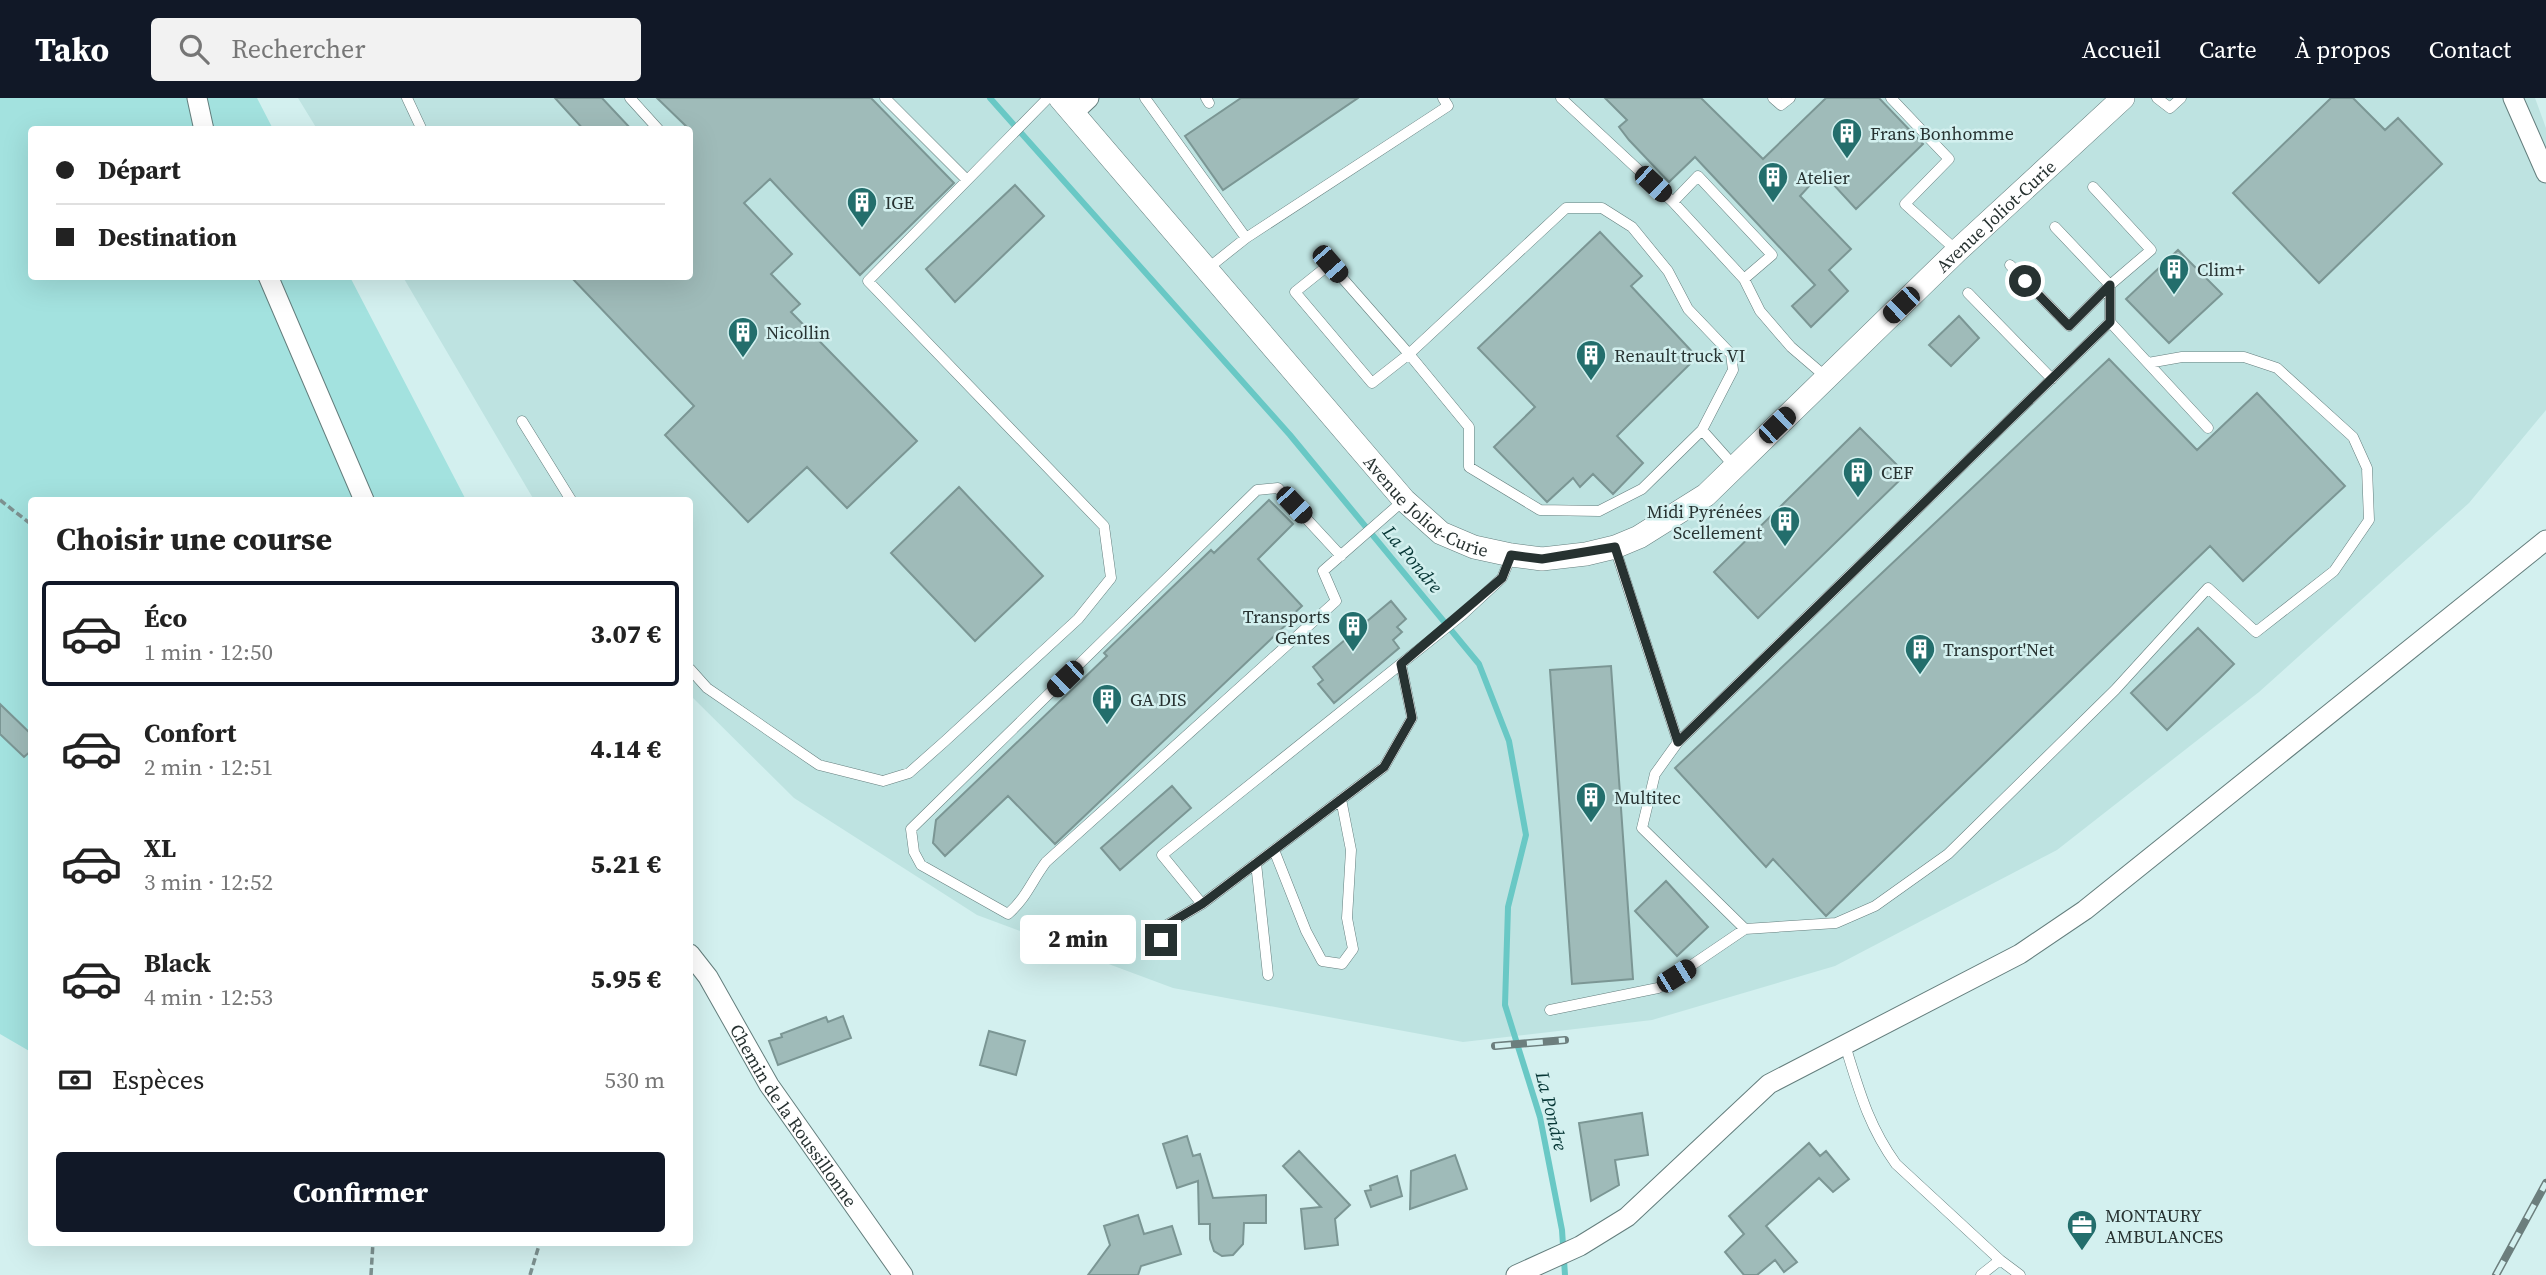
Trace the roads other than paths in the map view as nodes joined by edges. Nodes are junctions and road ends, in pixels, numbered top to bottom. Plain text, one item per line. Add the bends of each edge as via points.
1 (197, 98) edge
2 (407, 98) edge
3 (629, 98) edge
4 (885, 98) edge
5 (1048, 98) edge
6 (1145, 98) edge
7 (1443, 98) edge
8 (1561, 98) edge
9 (1773, 98) edge
10 (1790, 98) edge
11 (1891, 98) edge
12 (2123, 98) edge
13 (2157, 98) edge
14 (2181, 98) edge
15 (2513, 98) edge
16 (1074, 103) edge
17 (203, 126) edge
18 (420, 126) edge
19 (655, 126) edge
20 (2546, 173) edge
21 (967, 180) junction
22 (2092, 187) dead end
23 (1673, 202) junction
24 (2054, 227) dead end
25 (1246, 238) junction
26 (1957, 251) junction
27 (2010, 265) dead end
28 (1207, 270) junction
29 (1744, 279) junction
30 (270, 280) edge
31 (2110, 285) junction
32 (1968, 293) dead end
33 (2110, 322) junction
34 (1409, 354) junction
35 (2148, 363) junction
36 (1826, 377) junction
37 (2052, 379) junction
38 (522, 421) dead end
39 (2208, 428) dead end
40 (1702, 430) junction
41 (1735, 466) junction
42 (363, 497) edge
43 (569, 497) edge
44 (1404, 500) junction
45 (2546, 540) edge
46 (1615, 547) junction
47 (1511, 555) junction
48 (1341, 556) junction
49 (1401, 664) junction
50 (693, 672) edge
51 (1678, 742) junction
52 (1341, 799) junction
53 (1274, 850) junction
54 (1256, 863) junction
55 (1202, 904) junction
56 (1745, 929) junction
57 (1157, 954) dead end
58 (693, 958) edge
59 (1268, 975) dead end
60 (1550, 1010) dead end
61 (1844, 1045) junction
62 (2000, 1260) junction
63 (903, 1275) edge
64 (1516, 1275) edge
65 (1981, 1275) edge
66 (2020, 1275) edge

1 - 17 street
2 - 18 lane
3 - 19 lane
4 - 21 lane
5 - 21 lane
6 - 25 lane
7 - 25 lane via 1448,106
8 - 23 lane
9 - 10 lane via 1781,105
11 - 26 lane via 1949,159 1905,204
12 - 26 street, Avenue Joliot-Curie
13 - 14 lane via 2170,108
15 - 20 street
16 - 28 street, Avenue Joliot-Curie
21 - 50 lane via 868,281 1104,526 1111,578 1078,619 944,742 909,773 883,781 819,765 707,688
22 - 31 lane via 2151,250
23 - 29 lane
23 - 29 lane via 1698,176 1772,255
24 - 31 lane
25 - 28 lane
26 - 36 street, Avenue Joliot-Curie
27 - 31 lane via 2069,326
28 - 44 street, Avenue Joliot-Curie
29 - 36 lane via 1760,311 1791,347
30 - 42 street
31 - 33 lane
32 - 37 lane
33 - 35 lane
33 - 37 lane
34 - 34 lane via 1372,383 1295,292 1330,264
34 - 40 lane via 1469,427 1469,467 1540,510 1598,511 1609,506 1642,489
34 - 40 lane via 1566,208 1602,208 1632,227 1668,271 1688,309 1731,354 1733,370
35 - 39 lane
35 - 56 lane via 2182,357 2244,357 2277,368 2353,437 2367,468 2369,520 2334,571 2256,632 2208,588 2115,690 1948,854 1875,906 1836,923
36 - 41 street, Avenue Joliot-Curie
37 - 51 lane
38 - 43 lane
40 - 41 lane
41 - 46 street, Avenue Joliot-Curie via 1706,495
44 - 47 street, Avenue Joliot-Curie via 1441,533
44 - 48 lane
45 - 61 street via 2085,910 2020,954
46 - 47 street, Avenue Joliot-Curie via 1542,559
46 - 51 lane
47 - 49 lane via 1502,578
48 - 48 lane via 1323,571 1336,601 1046,862 1027,897 1008,914 921,865 911,830 1257,490 1278,488
49 - 52 lane via 1412,718 1384,767
49 - 55 lane via 1162,855
51 - 56 lane via 1655,774 1642,828
52 - 53 lane
52 - 53 lane via 1350,850 1347,918 1353,948 1342,964 1322,961
53 - 54 lane
54 - 55 lane
54 - 59 lane
55 - 57 lane via 1165,926
56 - 60 lane via 1658,988
58 - 63 street, Chemin de la Roussillonne via 769,1085
61 - 62 lane via 1869,1123 1882,1145 1896,1164
61 - 64 street via 1769,1084 1627,1217 1580,1246
62 - 65 lane
62 - 66 lane

